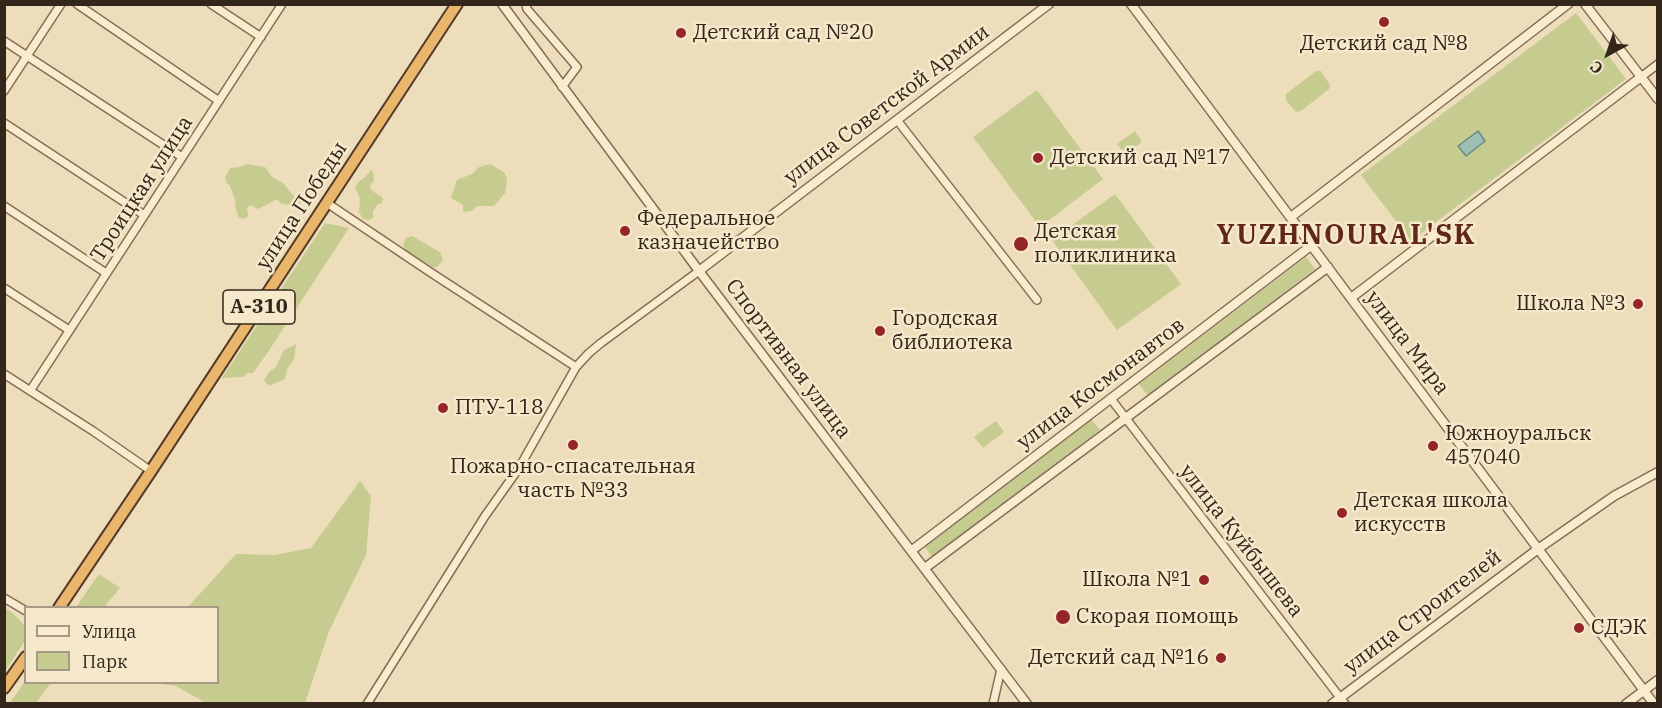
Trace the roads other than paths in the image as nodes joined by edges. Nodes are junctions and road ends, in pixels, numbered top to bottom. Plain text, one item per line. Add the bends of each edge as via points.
1 (61, 4) edge
2 (77, 4) edge
3 (211, 4) edge
4 (282, 4) edge
5 (457, 4) edge
6 (502, 4) edge
7 (526, 4) edge
8 (1050, 4) edge
9 (1131, 4) edge
10 (1568, 4) edge
11 (1585, 4) edge
12 (261, 37) junction
13 (4, 41) edge
14 (27, 56) junction
15 (1658, 64) edge
16 (1641, 77) junction
17 (562, 87) junction
18 (4, 91) edge
19 (1658, 99) edge
20 (219, 100) junction
21 (897, 120) junction
22 (4, 123) edge
23 (182, 157) junction
24 (327, 203) junction
25 (4, 206) edge
26 (144, 215) junction
27 (1290, 217) junction
28 (1312, 245) junction
29 (1328, 267) junction
30 (699, 271) junction
31 (106, 273) junction
32 (4, 288) edge
33 (1351, 297) junction
34 (1037, 300) dead end
35 (69, 330) junction
36 (576, 367) junction
37 (4, 374) edge
38 (30, 391) junction
39 (1111, 399) junction
40 (1125, 418) junction
41 (151, 471) junction
42 (1658, 472) edge
43 (1538, 549) junction
44 (911, 551) junction
45 (925, 568) junction
46 (4, 597) edge
47 (60, 606) edge
48 (24, 610) edge
49 (24, 660) edge
50 (1001, 669) junction
51 (1658, 680) edge
52 (4, 688) edge
53 (1644, 690) junction
54 (1342, 700) edge
55 (367, 704) edge
56 (993, 704) edge
57 (1027, 704) edge
58 (1332, 704) edge
59 (1626, 704) edge
60 (1654, 704) edge

1 - 14 street
2 - 20 street
3 - 12 street
4 - 12 street, Троицкая улица
5 - 24 highway, улица Победы / А-310
6 - 17 street, Спортивная улица
7 - 17 street via 577,67
8 - 21 street, улица Советской Армии
9 - 27 street, улица Мира
10 - 27 street
11 - 16 street
12 - 20 street, Троицкая улица
13 - 14 street
14 - 18 street
14 - 23 street
15 - 16 street
16 - 19 street
16 - 33 street
17 - 30 street, Спортивная улица
20 - 23 street, Троицкая улица
21 - 30 street, улица Советской Армии
21 - 34 street
22 - 26 street
23 - 26 street, Троицкая улица
24 - 36 street
24 - 41 highway, улица Победы / А-310
25 - 31 street
26 - 31 street, Троицкая улица
27 - 28 street, улица Мира
28 - 29 street, улица Мира
28 - 39 street, улица Космонавтов
29 - 33 street, улица Мира
29 - 40 street, улица Космонавтов
30 - 36 street, улица Советской Армии via 601,343
30 - 44 street, Спортивная улица
31 - 35 street, Троицкая улица
32 - 35 street
33 - 43 street, улица Мира
35 - 38 street, Троицкая улица
36 - 55 street, улица Советской Армии via 519,468
37 - 38 street
38 - 41 street
39 - 40 street, улица Куйбышева
39 - 44 street, улица Космонавтов
40 - 45 street, улица Космонавтов
40 - 54 street, улица Куйбышева
41 - 47 highway, улица Победы / А-310
42 - 43 street, улица Строителей via 1614,496
43 - 53 street, улица Мира
43 - 54 street, улица Строителей
44 - 45 street, Спортивная улица
45 - 50 street, Спортивная улица
46 - 48 street
49 - 52 highway
50 - 56 street
50 - 57 street, Спортивная улица
51 - 53 street
53 - 59 street
53 - 60 street, улица Мира
54 - 58 street, улица Строителей

